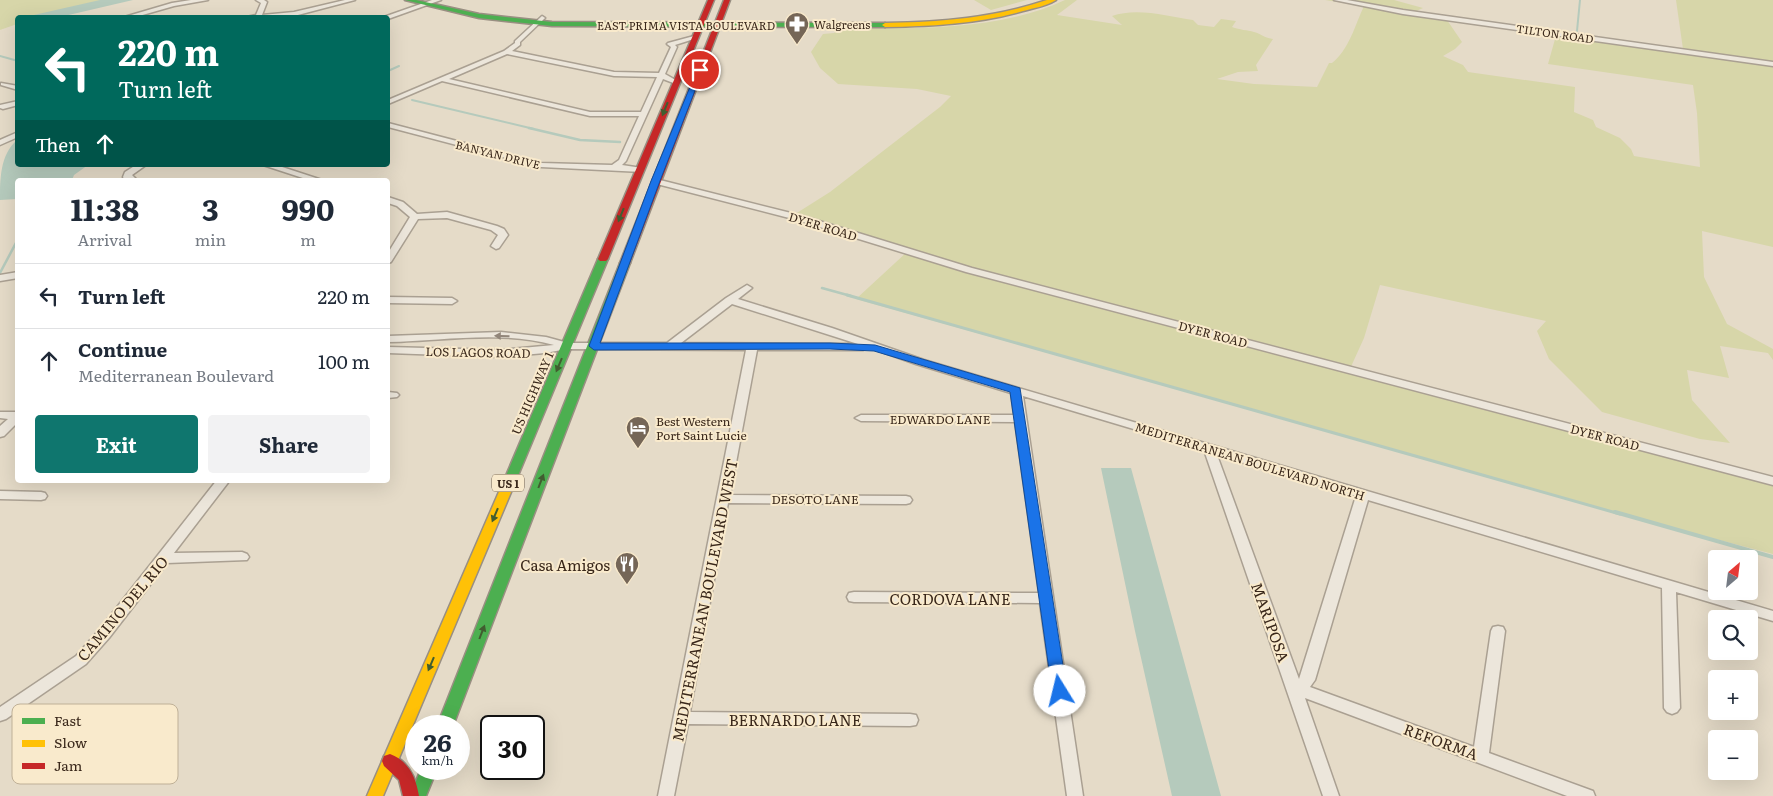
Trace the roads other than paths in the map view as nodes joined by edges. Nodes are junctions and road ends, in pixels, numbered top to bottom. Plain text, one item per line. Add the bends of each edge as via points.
1 (205, 0) edge
2 (259, 0) edge
3 (352, 0) edge
4 (408, 0) edge
5 (711, 0) edge
6 (727, 0) edge
7 (1037, 0) edge
8 (1053, 0) edge
9 (1337, 0) edge
10 (431, 1) edge
11 (135, 15) edge
12 (259, 15) edge
13 (269, 15) edge
14 (390, 16) edge
15 (539, 20) junction
16 (701, 23) junction
17 (718, 23) junction
18 (694, 38) junction
19 (517, 42) junction
20 (506, 52) junction
21 (1773, 64) edge
22 (661, 75) junction
23 (440, 79) junction
24 (676, 82) junction
25 (3, 84) dead end
26 (15, 87) edge
27 (403, 94) junction
28 (390, 99) edge
29 (15, 103) edge
30 (2, 108) dead end
31 (644, 114) junction
32 (390, 127) edge
33 (390, 130) edge
34 (15, 135) edge
35 (0, 142) edge
36 (445, 143) junction
37 (642, 165) junction
38 (139, 167) edge
39 (274, 167) edge
40 (614, 168) junction
41 (593, 169) junction
42 (131, 178) edge
43 (311, 178) edge
44 (656, 181) junction
45 (634, 182) junction
46 (651, 194) junction
47 (390, 201) edge
48 (416, 217) junction
49 (496, 246) dead end
50 (390, 257) edge
51 (15, 276) edge
52 (0, 278) edge
53 (747, 288) dead end
54 (390, 300) edge
55 (730, 300) junction
56 (452, 301) dead end
57 (390, 339) edge
58 (567, 346) junction
59 (594, 346) junction
60 (752, 346) junction
61 (669, 347) junction
62 (875, 348) junction
63 (390, 350) edge
64 (1016, 390) junction
65 (0, 415) edge
66 (15, 416) edge
67 (15, 418) edge
68 (861, 418) dead end
69 (1020, 419) junction
70 (0, 434) edge
71 (1208, 449) junction
72 (1773, 481) edge
73 (222, 483) edge
74 (0, 495) edge
75 (1363, 495) junction
76 (41, 496) dead end
77 (723, 499) junction
78 (906, 500) dead end
79 (242, 556) dead end
80 (164, 558) junction
81 (1668, 584) junction
82 (854, 597) dead end
83 (1045, 598) junction
84 (1773, 616) edge
85 (1498, 630) dead end
86 (1294, 687) junction
87 (16, 704) edge
88 (414, 705) junction
89 (12, 707) edge
90 (1672, 708) dead end
91 (0, 715) edge
92 (416, 715) edge
93 (449, 715) edge
94 (681, 718) junction
95 (910, 720) dead end
96 (1481, 756) junction
97 (390, 760) junction
98 (425, 780) edge
99 (375, 796) edge
100 (411, 796) edge
101 (418, 796) edge
102 (666, 796) edge
103 (1075, 796) edge
104 (1330, 796) edge
105 (1587, 796) edge

1 - 11 street via 174,4
2 - 12 street via 264,2
3 - 13 street via 311,11
4 - 10 main road, EAST PRIMA VISTA BOULEVARD
5 - 16 main road, US HIGHWAY 1 / US 1
6 - 17 main road, US 1
7 - 17 main road, EAST PRIMA VISTA BOULEVARD via 980,14 919,20
8 - 17 main road, EAST PRIMA VISTA BOULEVARD via 1018,12 954,22 884,25
9 - 21 street, TILTON ROAD
10 - 14 street
10 - 15 main road, EAST PRIMA VISTA BOULEVARD via 479,16
15 - 16 main road, EAST PRIMA VISTA BOULEVARD
15 - 19 street
16 - 17 main road, EAST PRIMA VISTA BOULEVARD
16 - 18 main road, US HIGHWAY 1 / US 1
17 - 44 main road, US 1
18 - 22 street via 670,44 674,47
18 - 24 main road, US HIGHWAY 1 / US 1
19 - 20 street
19 - 27 street
20 - 22 street via 614,74
20 - 23 street
22 - 24 street
22 - 31 street
23 - 27 street
23 - 31 street via 590,114
24 -> 37 main road, US HIGHWAY 1 / US 1
25 - 26 street
27 - 28 street
29 - 30 street
31 - 40 street via 622,161
32 - 36 street, BANYAN DRIVE
33 - 36 street, BANYAN DRIVE
34 - 35 street
36 - 41 street, BANYAN DRIVE via 540,167
37 - 40 street, BANYAN DRIVE
37 - 44 main road
37 - 45 main road, US HIGHWAY 1 / US 1
37 - 46 main road
38 - 42 street via 127,175
39 - 43 street
40 - 41 street, BANYAN DRIVE
41 - 45 street, BANYAN DRIVE via 618,173
44 - 46 main road, US 1
44 - 72 street, DYER ROAD via 800,218 969,270
45 -> 58 main road, US HIGHWAY 1 / US 1
46 - 59 main road, US 1
47 - 48 street
48 - 49 street via 447,215 494,228 503,235
48 - 50 street
51 - 52 street
53 - 55 street
54 - 56 street
55 - 61 street
55 - 62 street, MEDITERRANEAN BOULEVARD NORTH
58 -> 57 street, LOS LAGOS ROAD via 546,338
58 - 59 street
58 - 63 street, LOS LAGOS ROAD via 540,353 515,354
58 -> 88 main road, US HIGHWAY 1 / US 1
59 - 61 street
93 -> 59 main road, US 1
60 - 61 street
60 - 62 street
60 - 77 street, MEDITERRANEAN BOULEVARD WEST
62 - 64 street, MEDITERRANEAN BOULEVARD NORTH
64 - 69 street
64 - 71 street, MEDITERRANEAN BOULEVARD NORTH
65 - 66 street
67 - 70 street
68 - 69 street, EDWARDO LANE
69 - 83 street
71 - 75 street, MEDITERRANEAN BOULEVARD NORTH
71 - 86 street, MARIPOSA
73 - 80 street, CAMINO DEL RIO
74 - 76 street
75 - 81 street, MEDITERRANEAN BOULEVARD NORTH
75 - 86 street via 1307,680
77 - 78 street, DESOTO LANE
77 - 94 street, MEDITERRANEAN BOULEVARD WEST
79 - 80 street
80 - 87 street, CAMINO DEL RIO via 82,660
81 - 84 street, MEDITERRANEAN BOULEVARD NORTH
81 - 90 street
82 - 83 street, CORDOVA LANE
83 - 103 street
85 - 96 street
86 - 96 street, REFORMA
86 - 104 street, MARIPOSA
88 - 92 main road
88 - 97 main road, US HIGHWAY 1 / US 1
89 - 91 street, CAMINO DEL RIO
94 - 95 street, BERNARDO LANE
94 - 102 street, MEDITERRANEAN BOULEVARD WEST
96 - 105 street, REFORMA
97 - 99 main road, US HIGHWAY 1 / US 1
97 - 100 main road via 405,774
98 - 101 main road

